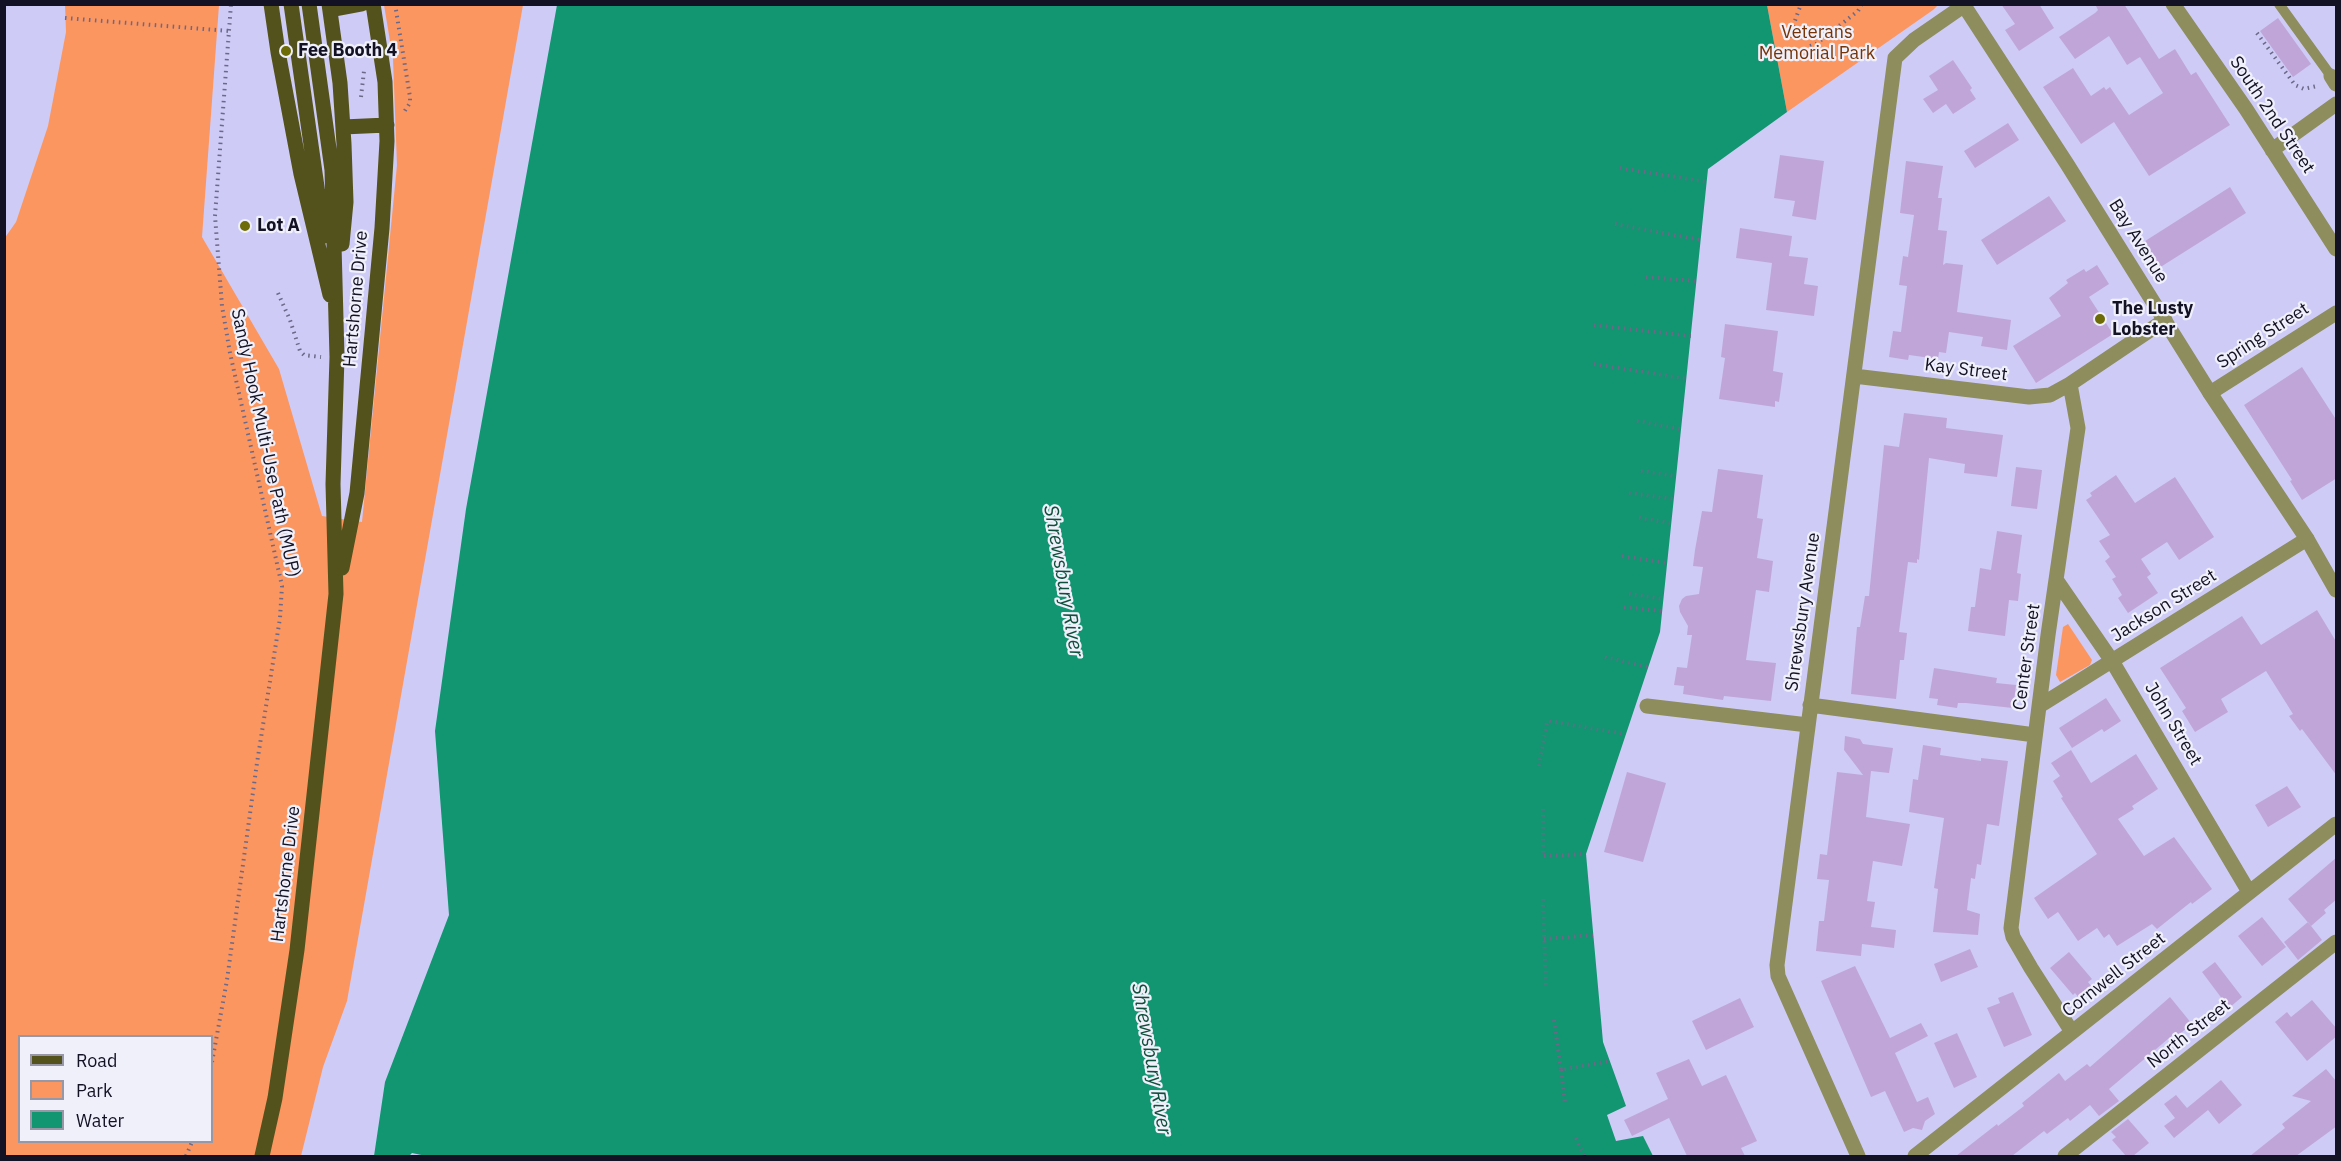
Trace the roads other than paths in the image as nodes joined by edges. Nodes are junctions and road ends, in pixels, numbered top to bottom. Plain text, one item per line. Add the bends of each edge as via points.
1 (272, 4) edge
2 (291, 4) edge
3 (309, 4) edge
4 (362, 4) edge
5 (373, 4) edge
6 (2173, 4) edge
7 (2279, 4) edge
8 (1964, 5) edge
9 (329, 7) edge
10 (2330, 81) edge
11 (2337, 104) edge
12 (387, 125) junction
13 (343, 127) junction
14 (2272, 150) junction
15 (2337, 249) edge
16 (2337, 312) edge
17 (337, 319) junction
18 (2164, 320) junction
19 (1854, 376) junction
20 (2070, 384) junction
21 (2210, 393) junction
22 (2307, 539) junction
23 (2057, 581) junction
24 (2337, 590) edge
25 (336, 594) junction
26 (2112, 662) junction
27 (1810, 705) junction
28 (2041, 705) junction
29 (1647, 706) dead end
30 (1808, 725) junction
31 (2035, 735) junction
32 (2337, 824) edge
33 (2249, 892) junction
34 (2337, 942) edge
35 (2072, 1032) junction
36 (262, 1156) edge
37 (1858, 1156) edge
38 (1915, 1156) edge
39 (2066, 1156) edge

1 - 17 main road via 301,174
2 - 17 main road
3 - 17 main road, Hartshorne Drive via 332,171
4 - 9 main road
5 - 12 main road, Hartshorne Drive
6 - 14 street, South 2nd Street
7 - 10 lane
8 - 18 street, Bay Avenue
8 - 19 street, Shrewsbury Avenue via 1895,58
9 - 13 main road
11 - 14 street
12 - 13 main road
12 - 25 main road, Hartshorne Drive via 382,228 357,493
13 - 17 main road via 346,202
14 - 15 street, South 2nd Street
16 - 21 street, Spring Street
17 - 25 main road, Hartshorne Drive via 333,484
18 - 20 street
18 - 21 street, Bay Avenue
19 - 20 street, Kay Street via 2029,397 2050,395
19 - 27 street, Shrewsbury Avenue
20 - 23 street, Center Street via 2078,428
21 - 22 street, Bay Avenue
22 - 24 street, Bay Avenue
22 - 26 street, Jackson Street
23 - 26 street, John Street
23 - 28 street, Center Street
25 - 36 main road, Hartshorne Drive via 297,950 277,1087
26 - 28 street, Jackson Street
26 - 33 street, John Street
27 - 30 street, Shrewsbury Avenue
27 - 31 street
28 - 31 street, Center Street
29 - 30 street
30 - 37 street, Shrewsbury Avenue via 1778,976
31 - 35 street, Center Street via 2011,928 2013,938
32 - 33 street, Cornwell Street
33 - 35 street, Cornwell Street
34 - 39 street, North Street
35 - 38 street, Cornwell Street

